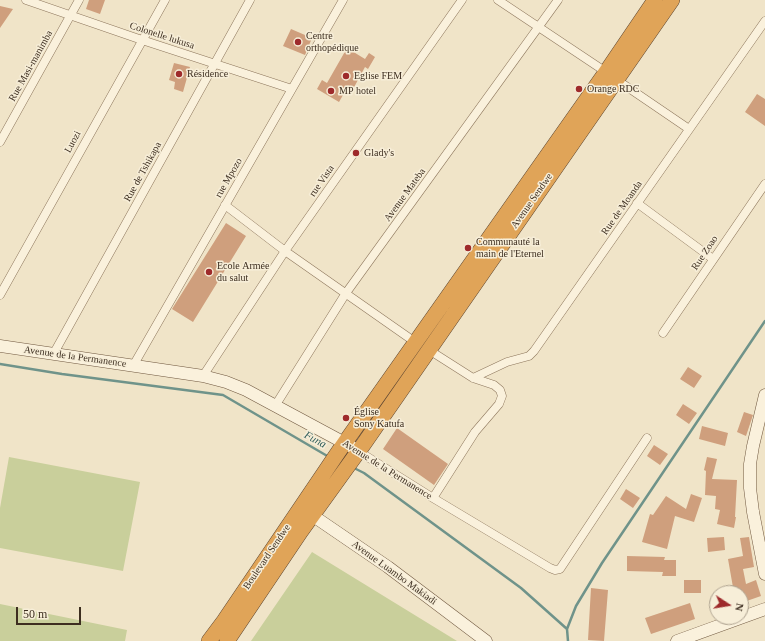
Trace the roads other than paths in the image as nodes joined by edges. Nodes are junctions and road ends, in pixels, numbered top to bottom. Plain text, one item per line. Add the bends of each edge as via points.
1 (26, 0) edge
2 (79, 0) edge
3 (165, 0) edge
4 (250, 0) edge
5 (343, 0) edge
6 (462, 0) edge
7 (498, 0) edge
8 (558, 0) edge
9 (655, 0) edge
10 (672, 0) edge
11 (70, 16) junction
12 (765, 21) edge
13 (538, 28) junction
14 (142, 40) junction
15 (215, 63) junction
16 (614, 73) junction
17 (292, 89) junction
18 (689, 129) junction
19 (0, 142) edge
20 (765, 184) edge
21 (637, 203) junction
22 (225, 205) junction
23 (285, 251) junction
24 (713, 259) junction
25 (346, 293) junction
26 (0, 295) edge
27 (663, 333) dead end
28 (416, 342) junction
29 (0, 346) edge
30 (429, 350) junction
31 (54, 354) junction
32 (133, 366) junction
33 (203, 376) junction
34 (473, 378) junction
35 (765, 396) edge
36 (275, 406) junction
37 (647, 438) dead end
38 (342, 447) junction
39 (355, 456) junction
40 (331, 477) junction
41 (433, 498) junction
42 (300, 507) junction
43 (313, 516) junction
44 (765, 574) edge
45 (765, 609) edge
46 (209, 641) edge
47 (227, 641) edge
48 (486, 641) edge
49 (677, 641) edge

1 - 11 street, Colonelle lukusa
2 - 11 street, Rue Masi-manimba
3 - 14 street, Luozi
4 - 15 street, Rue de Tshikapa
5 - 17 street, rue Mpozo
6 - 23 street, rue Vista
7 - 13 street
8 - 13 street, Avenue Mateba
9 - 16 highway, Avenue Sendwe
10 - 16 highway, Avenue Sendwe
11 - 14 street, Colonelle lukusa
11 - 19 street, Rue Masi-manimba
12 - 18 street, Rue de Moanda
13 - 16 street
13 - 25 street, Avenue Mateba
14 - 15 street, Colonelle lukusa
14 - 26 street, Luozi
15 - 17 street, Colonelle lukusa
15 - 31 street, Rue de Tshikapa
16 - 18 street
16 - 28 highway, Avenue Sendwe
16 - 30 highway, Avenue Sendwe
17 - 22 street, rue Mpozo
18 - 21 street, Rue de Moanda
20 - 24 street, Rue Zoao
21 - 24 street
21 - 34 street, Rue de Moanda via 534,351 529,356 507,362
22 - 23 street
22 - 32 street, rue Mpozo
23 - 25 street
23 - 33 street, rue Vista
24 - 27 street, Rue Zoao
25 - 28 street
25 - 36 street, Avenue Mateba
28 - 38 highway, Avenue Sendwe
29 - 31 main road, Avenue de la Permanence
30 - 34 street
30 - 39 highway, Avenue Sendwe
31 - 32 main road, Avenue de la Permanence
32 - 33 main road, Avenue de la Permanence
33 - 36 main road, Avenue de la Permanence via 246,390
34 - 41 street via 494,386 500,390 502,396 475,432
35 - 44 main road via 750,464 750,488
36 - 38 main road, Avenue de la Permanence
37 - 41 street, Avenue de la Permanence via 560,569 555,570
38 - 39 main road, Avenue de la Permanence
38 - 40 highway, Avenue Sendwe
39 - 40 highway, Avenue Sendwe
39 - 41 street, Avenue de la Permanence
40 - 42 highway, Boulevard Sendwe
40 - 43 highway, Boulevard Sendwe
42 - 43 main road, Avenue Luambo Makiadi
42 - 46 highway, Boulevard Sendwe
43 - 47 highway, Boulevard Sendwe
43 - 48 main road, Avenue Luambo Makiadi
45 - 49 main road

